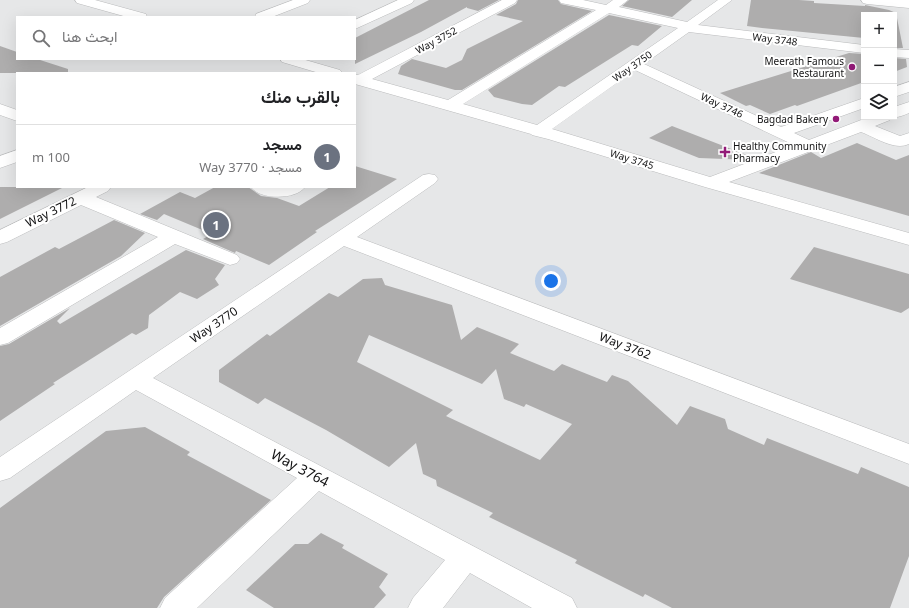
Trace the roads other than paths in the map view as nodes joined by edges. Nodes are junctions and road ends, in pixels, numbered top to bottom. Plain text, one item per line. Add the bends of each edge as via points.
1 (81, 0) edge
2 (304, 0) edge
3 (408, 0) edge
4 (511, 0) edge
5 (565, 0) edge
6 (622, 0) edge
7 (726, 0) edge
8 (867, 0) edge
9 (909, 4) edge
10 (608, 9) junction
11 (137, 16) edge
12 (264, 16) edge
13 (356, 24) edge
14 (688, 27) junction
15 (861, 49) edge
16 (897, 53) edge
17 (909, 54) edge
18 (290, 60) edge
19 (635, 64) junction
20 (332, 72) edge
21 (358, 80) edge
22 (909, 86) edge
23 (897, 91) edge
24 (861, 104) edge
25 (449, 106) junction
26 (909, 107) edge
27 (0, 109) edge
28 (897, 112) edge
29 (16, 116) edge
30 (876, 120) edge
31 (860, 126) junction
32 (538, 132) junction
33 (781, 132) junction
34 (909, 138) edge
35 (809, 146) junction
36 (16, 155) edge
37 (0, 163) edge
38 (429, 179) dead end
39 (711, 183) junction
40 (100, 188) edge
41 (264, 188) edge
42 (294, 188) edge
43 (81, 198) junction
44 (174, 236) junction
45 (0, 238) edge
46 (342, 238) junction
47 (909, 239) edge
48 (230, 259) dead end
49 (0, 338) edge
50 (135, 379) junction
51 (909, 454) edge
52 (0, 471) edge
53 (316, 477) junction
54 (465, 557) junction
55 (176, 608) edge
56 (424, 608) edge
57 (561, 608) edge

1 - 11 street
2 - 12 street
3 - 13 street
4 - 21 street, Way 3752
5 - 10 street, Way 3748
6 - 10 street
7 - 14 street, Way 3750
8 - 9 street
10 - 14 street, Way 3748
10 - 25 street
14 - 15 street, Way 3748
14 - 19 street, Way 3750
16 - 17 street
18 - 20 street
19 - 32 street, Way 3750
19 - 33 street, Way 3746
21 - 25 street, Way 3745
22 - 23 street
24 - 33 street
25 - 32 street, Way 3745
26 - 28 street
27 - 29 street
30 - 31 street
31 - 34 street via 900,142
31 - 35 street
32 - 39 street, Way 3745
33 - 35 street, Way 3746
35 - 39 street
36 - 37 street
38 - 46 street, Way 3770
39 - 47 street, Way 3745
40 - 43 street, Way 3772
41 - 42 street via 278,192
43 - 44 street
43 - 45 street, Way 3772
44 - 48 street
44 - 49 street
46 - 50 street, Way 3770
46 - 51 street, Way 3762
50 - 52 street, Way 3770
50 - 53 street, Way 3764
53 - 54 street, Way 3764
53 - 55 street
54 - 56 street
54 - 57 street, Way 3764

